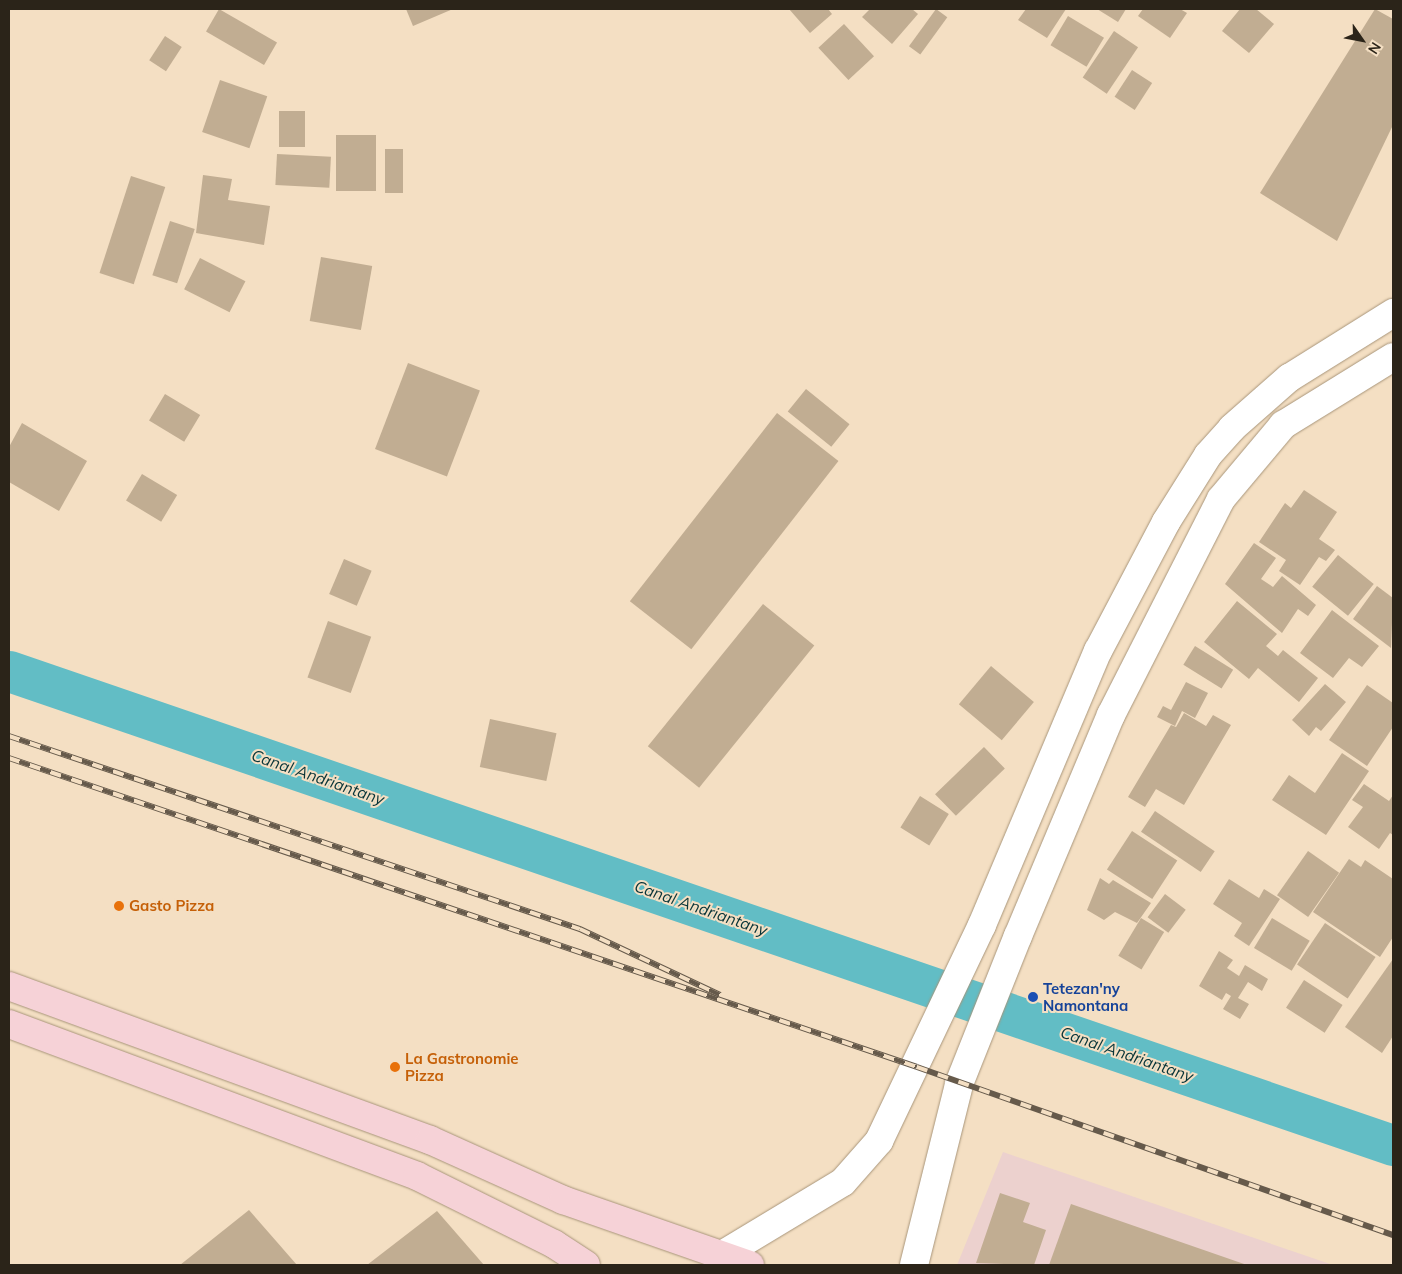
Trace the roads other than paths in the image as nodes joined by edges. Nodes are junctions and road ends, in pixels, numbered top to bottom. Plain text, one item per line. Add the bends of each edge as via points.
1 (1393, 314) edge
2 (1393, 357) edge
3 (9, 986) edge
4 (9, 1024) edge
5 (720, 1260) edge
6 (586, 1265) edge
7 (750, 1265) edge
8 (914, 1265) edge

1 - 5 street via 1320,356 1258,402 1232,428 1186,488 1098,651 982,925 883,1133 843,1182
2 - 8 street via 1282,425 1221,499 1111,715 1018,936 959,1084
3 - 5 main road via 430,1140 563,1200
4 - 6 main road via 417,1176 554,1244
5 - 7 main road

